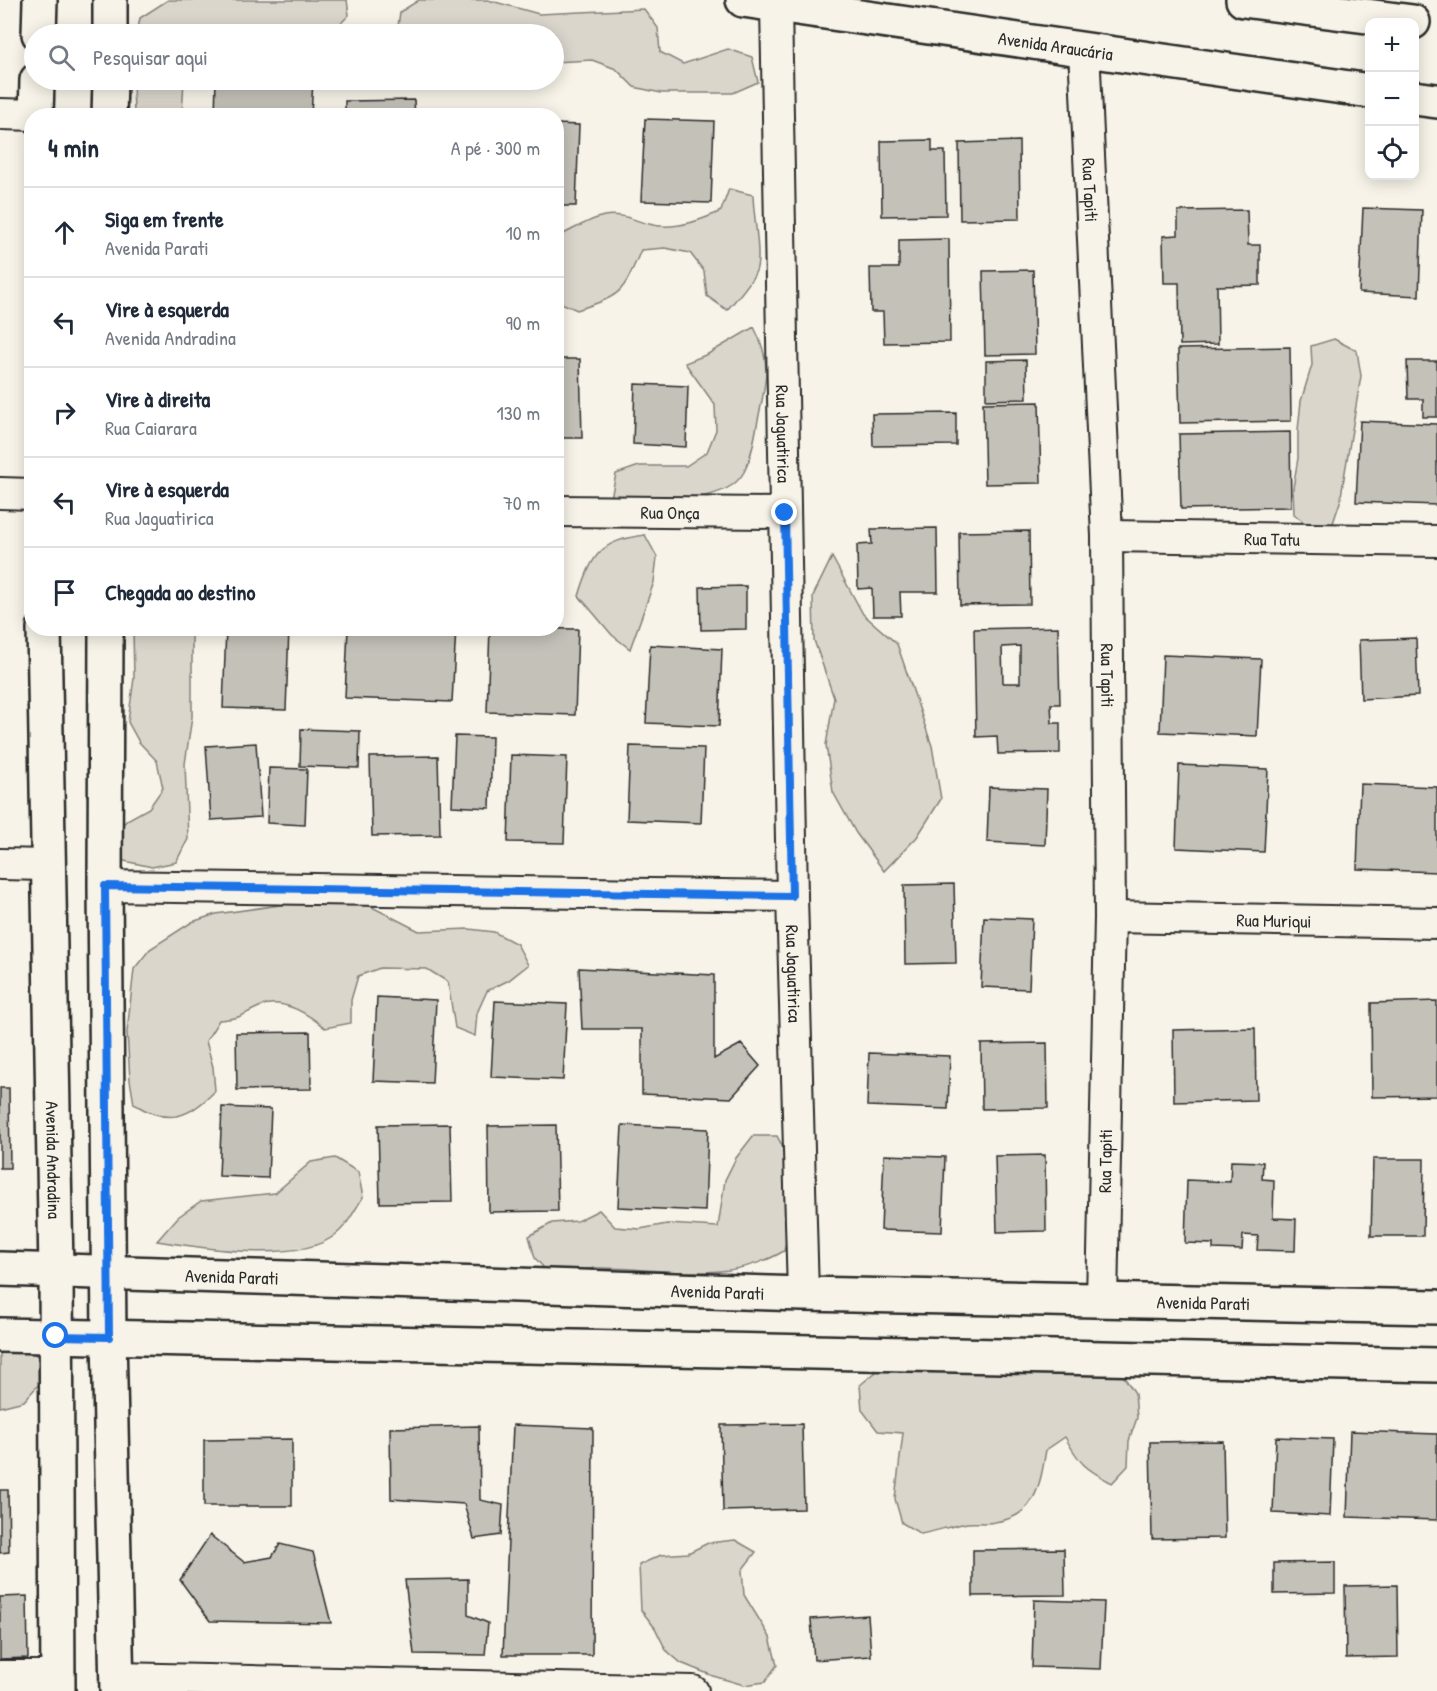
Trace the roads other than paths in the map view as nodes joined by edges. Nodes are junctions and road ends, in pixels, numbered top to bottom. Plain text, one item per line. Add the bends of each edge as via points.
1 (39, 0) edge
2 (110, 0) edge
3 (743, 0) edge
4 (1243, 0) edge
5 (776, 5) junction
6 (1377, 18) edge
7 (39, 24) edge
8 (110, 24) edge
9 (1419, 24) edge
10 (1437, 26) edge
11 (1084, 49) junction
12 (37, 90) edge
13 (110, 90) edge
14 (1365, 90) edge
15 (1419, 99) edge
16 (1437, 101) edge
17 (36, 108) edge
18 (110, 108) edge
19 (0, 114) edge
20 (24, 115) edge
21 (0, 494) edge
22 (24, 494) edge
23 (564, 511) edge
24 (785, 513) junction
25 (1107, 536) junction
26 (1437, 541) edge
27 (44, 636) edge
28 (106, 636) edge
29 (0, 864) edge
30 (46, 864) junction
31 (105, 886) junction
32 (792, 896) junction
33 (1110, 917) junction
34 (1437, 923) edge
35 (0, 1269) edge
36 (56, 1270) junction
37 (110, 1273) junction
38 (803, 1294) junction
39 (1102, 1301) junction
40 (1437, 1307) edge
41 (0, 1335) edge
42 (56, 1336) junction
43 (109, 1337) junction
44 (1437, 1365) edge
45 (0, 1676) edge
46 (58, 1684) edge
47 (117, 1684) edge
48 (693, 1691) edge

1 - 7 street
2 - 8 street
3 - 5 street, Avenida Araucária
4 - 6 street
5 - 11 street, Avenida Araucária
5 - 24 street, Rua Jaguatirica
9 - 10 street
11 - 14 street, Avenida Araucária
11 - 25 street, Rua Tapiti
12 - 17 street
13 - 18 street
15 - 16 street
19 - 20 street
21 - 22 street
23 - 24 street, Rua Onça
24 - 32 street, Rua Jaguatirica
25 - 26 street, Rua Tatu
25 - 33 street, Rua Tapiti
27 - 30 street, Avenida Andradina
28 - 31 street
29 - 30 street
30 - 36 street, Avenida Andradina
31 - 32 street
31 - 37 street
32 - 38 street, Rua Jaguatirica
33 - 34 street, Rua Muriqui
33 - 39 street, Rua Tapiti
35 - 36 street, Avenida Parati
36 - 37 street, Avenida Parati
36 - 42 street, Avenida Andradina
37 - 38 street, Avenida Parati
37 - 43 street
38 - 39 street, Avenida Parati
39 - 40 street, Avenida Parati
41 - 42 street
42 - 43 street
42 - 46 street, Avenida Andradina
43 - 44 street
43 - 47 street
45 - 46 street
47 - 48 street

